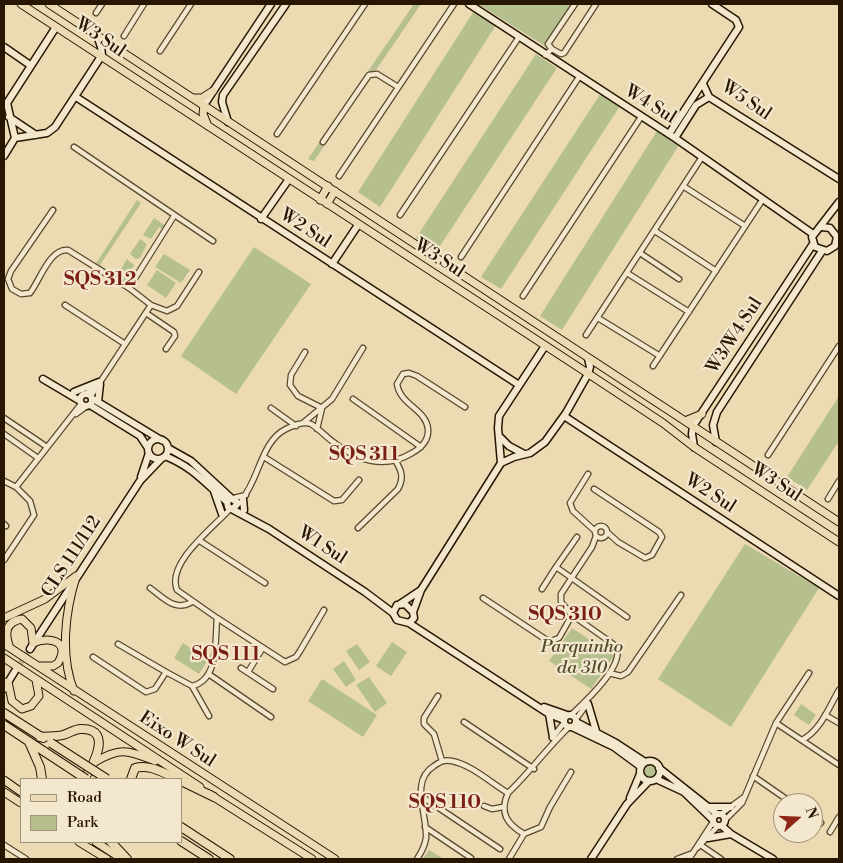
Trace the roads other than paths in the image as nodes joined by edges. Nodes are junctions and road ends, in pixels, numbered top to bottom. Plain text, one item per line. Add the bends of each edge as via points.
1 (20, 4) edge
2 (50, 4) edge
3 (102, 4) edge
4 (144, 4) edge
5 (191, 4) edge
6 (273, 4) edge
7 (365, 4) edge
8 (454, 4) edge
9 (469, 4) edge
10 (575, 4) edge
11 (596, 4) edge
12 (712, 4) edge
13 (284, 6) edge
14 (96, 13) dead end
15 (56, 27) junction
16 (97, 35) junction
17 (124, 36) dead end
18 (519, 37) junction
19 (246, 40) junction
20 (4, 47) edge
21 (256, 47) junction
22 (552, 49) junction
23 (160, 51) dead end
24 (545, 55) junction
25 (101, 57) junction
26 (30, 65) junction
27 (579, 77) junction
28 (703, 84) junction
29 (398, 88) junction
30 (212, 91) junction
31 (76, 97) junction
32 (709, 97) junction
33 (194, 98) junction
34 (204, 105) junction
35 (9, 116) junction
36 (641, 116) junction
37 (228, 122) junction
38 (208, 127) junction
39 (36, 134) junction
40 (277, 134) dead end
41 (672, 136) junction
42 (15, 138) junction
43 (323, 142) dead end
44 (74, 147) dead end
45 (4, 156) edge
46 (702, 157) junction
47 (340, 176) dead end
48 (289, 179) junction
49 (839, 179) edge
50 (328, 186) junction
51 (683, 186) junction
52 (335, 191) junction
53 (763, 199) junction
54 (320, 200) junction
55 (839, 202) edge
56 (327, 204) junction
57 (53, 210) dead end
58 (400, 215) dead end
59 (174, 216) junction
60 (261, 219) junction
61 (358, 225) junction
62 (745, 226) junction
63 (822, 227) junction
64 (655, 231) junction
65 (838, 232) edge
66 (813, 234) junction
67 (213, 241) dead end
68 (813, 244) junction
69 (837, 247) edge
70 (822, 251) junction
71 (640, 253) junction
72 (461, 257) dead end
73 (332, 264) junction
74 (447, 266) junction
75 (716, 271) junction
76 (199, 272) dead end
77 (627, 273) junction
78 (459, 274) junction
79 (439, 278) junction
80 (679, 279) dead end
81 (786, 285) junction
82 (450, 286) junction
83 (129, 288) junction
84 (796, 292) junction
85 (523, 296) dead end
86 (66, 305) dead end
87 (151, 305) junction
88 (689, 312) junction
89 (146, 313) junction
90 (598, 318) junction
91 (762, 321) junction
92 (771, 328) junction
93 (586, 335) dead end
94 (125, 344) junction
95 (546, 346) junction
96 (839, 346) edge
97 (363, 348) dead end
98 (166, 349) dead end
99 (306, 352) dead end
100 (660, 356) junction
101 (588, 358) junction
102 (736, 361) junction
103 (653, 366) dead end
104 (746, 368) junction
105 (588, 374) junction
106 (43, 378) dead end
107 (100, 382) junction
108 (519, 385) junction
109 (64, 390) junction
110 (74, 392) junction
111 (354, 399) dead end
112 (88, 400) junction
113 (465, 407) dead end
114 (271, 408) dead end
115 (322, 408) junction
116 (702, 414) junction
117 (564, 416) junction
118 (4, 418) edge
119 (685, 421) junction
120 (303, 423) junction
121 (296, 426) junction
122 (693, 426) junction
123 (317, 429) junction
124 (4, 434) edge
125 (498, 434) junction
126 (161, 440) junction
127 (716, 442) junction
128 (47, 447) junction
129 (421, 447) junction
130 (694, 447) junction
131 (168, 448) junction
132 (149, 451) junction
133 (525, 454) junction
134 (768, 455) dead end
135 (164, 457) junction
136 (264, 457) junction
137 (38, 458) junction
138 (395, 460) junction
139 (501, 463) junction
140 (588, 474) dead end
141 (140, 480) junction
142 (359, 480) dead end
143 (839, 480) edge
144 (4, 482) edge
145 (16, 487) junction
146 (594, 489) dead end
147 (213, 490) junction
148 (828, 498) dead end
149 (235, 502) junction
150 (222, 514) junction
151 (250, 517) junction
152 (839, 522) edge
153 (218, 523) junction
154 (358, 528) dead end
155 (597, 528) junction
156 (602, 536) junction
157 (577, 537) dead end
158 (200, 541) junction
159 (839, 542) edge
160 (4, 560) edge
161 (556, 567) junction
162 (77, 576) junction
163 (571, 578) junction
164 (265, 583) dead end
165 (150, 588) dead end
166 (542, 589) dead end
167 (421, 590) junction
168 (682, 595) dead end
169 (839, 596) edge
170 (483, 598) dead end
171 (378, 601) junction
172 (192, 602) junction
173 (398, 604) junction
174 (324, 610) dead end
175 (393, 613) junction
176 (414, 614) junction
177 (572, 615) junction
178 (626, 617) dead end
179 (4, 618) edge
180 (217, 618) junction
181 (409, 623) junction
182 (428, 634) junction
183 (4, 644) edge
184 (118, 644) dead end
185 (32, 646) junction
186 (11, 649) junction
187 (262, 649) junction
188 (93, 657) dead end
189 (4, 658) edge
190 (38, 666) junction
191 (241, 668) dead end
192 (15, 671) tunnel mouth
193 (166, 672) junction
194 (248, 672) junction
195 (609, 673) junction
196 (809, 673) dead end
197 (210, 675) junction
198 (36, 680) junction
199 (5, 685) edge
200 (192, 686) junction
201 (273, 689) dead end
202 (839, 690) edge
203 (75, 691) junction
204 (438, 696) dead end
205 (588, 701) junction
206 (538, 705) junction
207 (4, 713) edge
208 (549, 714) junction
209 (825, 715) junction
210 (209, 716) dead end
211 (271, 717) dead end
212 (570, 721) junction
213 (464, 722) dead end
214 (839, 723) edge
215 (776, 724) junction
216 (4, 725) edge
217 (596, 731) junction
218 (40, 737) junction
219 (553, 737) junction
220 (802, 740) junction
221 (29, 742) junction
222 (550, 746) junction
223 (442, 761) junction
224 (95, 762) junction
225 (839, 765) edge
226 (171, 767) junction
227 (642, 767) junction
228 (659, 768) junction
229 (534, 769) junction
230 (571, 772) dead end
231 (753, 776) junction
232 (42, 778) edge
233 (84, 778) edge
234 (86, 778) edge
235 (105, 778) edge
236 (131, 778) edge
237 (175, 778) edge
238 (4, 780) edge
239 (652, 780) junction
240 (182, 781) edge
241 (20, 791) edge
242 (4, 793) edge
243 (508, 793) junction
244 (778, 793) edge
245 (421, 796) junction
246 (745, 796) junction
247 (214, 797) junction
248 (20, 802) edge
249 (627, 804) junction
250 (484, 806) dead end
251 (503, 807) junction
252 (710, 807) junction
253 (731, 807) junction
254 (839, 817) edge
255 (719, 821) junction
256 (425, 827) junction
257 (182, 828) edge
258 (830, 832) dead end
259 (524, 834) junction
260 (731, 834) junction
261 (708, 838) junction
262 (741, 839) junction
263 (182, 842) edge
264 (81, 843) edge
265 (98, 843) edge
266 (104, 843) edge
267 (112, 843) edge
268 (4, 845) edge
269 (698, 847) junction
270 (500, 849) dead end
271 (120, 858) edge
272 (471, 858) edge
273 (26, 859) edge
274 (106, 859) edge
275 (127, 859) edge
276 (209, 859) edge
277 (230, 859) edge
278 (312, 859) edge
279 (336, 859) edge
280 (417, 859) edge
281 (509, 859) edge
282 (591, 859) edge
283 (678, 859) edge
284 (689, 859) edge
285 (721, 859) edge
286 (773, 859) edge

1 - 15 main road, W3 Sul
2 - 16 main road, W3 Sul
3 - 14 street
4 - 17 street
5 - 23 street
6 - 13 street
6 - 19 street
7 - 40 street
8 - 29 street
9 - 18 street, W4 Sul
10 - 22 street via 548,44
11 - 22 street via 564,53
12 - 28 street, W5 Sul via 736,20 739,27
13 - 21 street
15 - 25 main road, W3 Sul
15 - 26 street
16 - 25 street
16 - 33 main road, W3 Sul
18 - 24 street, W4 Sul
18 - 58 street
19 - 21 street
19 - 30 street
20 - 26 street
21 - 37 street via 223,95
22 - 24 street
24 - 27 street, W4 Sul
25 - 31 street
25 - 38 main road, W3 Sul
26 - 35 street via 7,103
27 - 36 street, W4 Sul
27 - 72 street
28 - 32 street, W5 Sul
28 - 41 street
29 - 43 street via 377,74 369,75
29 - 47 street
30 - 33 main road via 202,98
30 - 34 street
31 - 39 street via 55,126 47,133
31 - 60 street, W2 Sul
32 - 41 street via 696,105
32 - 49 street, W5 Sul
33 - 34 main road, W3 Sul
34 - 37 main road, W3 Sul
34 - 38 main road via 203,114
35 - 39 street
35 - 42 street
36 - 41 street, W4 Sul
36 - 85 street
37 - 50 main road, W3 Sul
38 - 48 main road, W3 Sul
39 - 42 street
41 - 46 street, W4 Sul
42 - 45 street
44 - 59 street
46 - 51 street
46 - 53 street, W4 Sul
48 - 54 main road, W3 Sul
48 - 60 street
50 - 52 main road, W3 Sul
50 - 54 main road
51 - 62 street
51 - 64 street
52 - 56 main road
52 - 74 main road, W3 Sul
53 - 62 street
53 - 66 street, W4 Sul
54 - 56 main road, W3 Sul
55 - 63 street
56 - 61 main road, W3 Sul
57 - 83 street via 11,271 8,279 12,289 22,294 30,293 54,255 62,249
59 - 67 street
59 - 83 street
60 - 73 street, W2 Sul
61 - 73 street
61 - 79 main road, W3 Sul
62 - 75 street
63 - 65 street
63 - 66 street
64 - 71 street
64 - 75 street
65 - 69 street
66 - 68 street
68 - 70 street
68 - 81 street, W3/W4 Sul
69 - 70 street
70 - 84 street, W3/W4 Sul
71 - 77 street
71 - 80 street
73 - 108 street, W2 Sul
74 - 78 main road, W3 Sul
74 - 79 main road via 446,274
75 - 88 street
76 - 87 street via 177,306 167,311
77 - 88 street
77 - 90 street
78 - 82 main road via 452,277
78 - 101 main road, W3 Sul
79 - 82 main road, W3 Sul
81 - 84 street
81 - 91 street, W3/W4 Sul
82 - 95 main road, W3 Sul
83 - 87 street
84 - 92 street, W3/W4 Sul
86 - 94 street
87 - 89 street
88 - 100 street
89 - 94 street
89 - 98 street via 174,332 175,336
90 - 93 street
90 - 100 street
91 - 92 street
91 - 102 street, W3/W4 Sul
92 - 104 street, W3/W4 Sul
94 - 107 street
95 - 105 main road, W3 Sul
95 - 108 street
96 - 134 street
97 - 115 street via 332,399
99 - 115 street via 291,375 290,385 298,396
100 - 103 street
101 - 105 street
101 - 119 main road, W3 Sul
102 - 104 street
102 - 116 street, W3/W4 Sul
104 - 127 street, W3/W4 Sul via 714,417
105 - 117 street
105 - 130 main road, W3 Sul
106 - 109 street
107 - 110 street
107 - 112 street
107 - 112 street
108 - 125 street via 499,416
109 - 110 street
109 - 112 street
110 - 112 street
111 - 129 street
112 - 126 street
112 - 128 street
112 - 132 street via 140,436
113 - 129 street via 417,376 403,374 396,384 401,397 420,414 428,429
114 - 121 street
115 - 120 street
115 - 123 street
116 - 119 main road
116 - 122 street, W3/W4 Sul
117 - 133 street via 546,442
117 - 169 street, W2 Sul
118 - 128 street
119 - 122 main road, W3 Sul
120 - 121 street
120 - 123 street
121 - 136 street via 278,434
122 - 127 main road, W3 Sul
122 - 130 street
123 - 138 street via 351,455 383,463
124 - 137 street
125 - 133 street via 509,446
125 - 139 street
126 - 131 street
126 - 132 street via 154,440
127 - 152 main road, W3 Sul
128 - 137 street
129 - 138 street
130 - 159 main road, W3 Sul
131 - 135 street
131 - 149 street, W1 Sul via 191,461
132 - 135 street via 152,457
132 - 141 street, CLS 111/112
133 - 139 street
135 - 141 street, CLS 111/112
135 - 147 street, W1 Sul via 187,465
136 - 142 street via 334,501 342,500
136 - 149 street
137 - 145 street
138 - 154 street via 401,471 402,483
139 - 167 street
140 - 155 street via 570,503 573,511
141 - 162 street, CLS 111/112
143 - 148 street
144 - 145 street
145 - 160 street via 30,501 34,515
146 - 156 street via 662,535 652,555 645,558
147 - 149 street, W1 Sul
147 - 150 street
149 - 150 street
149 - 151 street, W1 Sul
149 - 151 street, W1 Sul
149 - 153 street
150 - 153 street
151 - 171 street, W1 Sul
153 - 158 street
155 - 156 street
155 - 156 street via 605,527
156 - 163 street
157 - 161 street
158 - 164 street
158 - 172 street via 185,557 175,576 177,590
161 - 163 street
161 - 166 street
162 - 179 main road via 45,599
162 - 185 street, CLS 111/112
162 - 203 main road via 68,609 67,648 68,674
163 - 177 street via 560,598
163 - 178 street
165 - 172 street via 174,606
167 - 173 street
167 - 176 street
168 - 195 street via 628,672 621,676
170 - 177 street via 551,641 560,638
171 - 173 street, W1 Sul
171 - 175 street, W1 Sul
172 - 180 street
173 - 175 street
173 - 176 street via 408,607
174 - 187 street via 300,651 291,660 279,660
175 - 181 street via 397,620
176 - 181 street
176 - 182 street
177 - 195 street via 616,646 618,660
180 - 187 street
180 - 197 street
181 - 182 street
182 - 206 street
183 - 186 main road, Eixo W Sul
184 - 193 street
185 - 186 main road via 33,635 28,622 22,619 8,626 6,632
185 - 190 main road via 48,638 60,644 62,651 58,663
186 - 190 main road, Eixo W Sul
187 - 194 street
188 - 193 street via 146,692 155,689
189 - 198 main road, Eixo W Sul
190 - 203 main road, Eixo W Sul
191 - 194 street
192 - 199 street
193 - 200 street
194 - 201 street
195 - 205 street
196 - 215 street
197 - 200 street
197 - 211 street
198 - 199 main road via 39,696 22,709 12,701
198 - 226 main road, Eixo W Sul
200 - 210 street
202 - 209 street
203 - 279 main road, Eixo W Sul
204 - 223 street via 424,718 424,724 434,734
205 - 212 street
205 - 217 street
206 - 208 street
206 - 212 street
207 - 218 highway
208 - 212 street
208 - 219 street
209 - 214 street
209 - 220 street via 810,736
212 - 217 street
212 - 219 street
212 - 222 street
212 - 227 street
213 - 229 street
215 - 220 street
215 - 231 street
216 - 221 highway
217 - 227 street
218 - 224 highway via 62,735 82,728 92,732 99,746
218 - 235 highway, bridge
219 - 222 street
220 - 225 street
221 - 232 highway
221 - 233 highway, bridge
222 - 229 street
223 - 243 street via 459,764
223 - 245 street via 430,768 423,781
224 - 226 main road via 117,751
224 - 234 highway
226 - 247 main road, Eixo W Sul
227 - 228 street via 655,762
227 - 239 street
227 - 249 street
228 - 239 street
228 - 252 street
229 - 243 street
230 - 259 street via 541,827
231 - 244 street
231 - 246 street
236 - 237 highway via 135,768 142,766
238 - 241 main road
239 - 249 street
239 - 255 street via 684,792
240 - 247 highway
242 - 248 main road
243 - 251 street
245 - 256 street
245 - 270 street
246 - 253 street
246 - 255 street via 742,803
247 - 278 main road, Eixo W Sul
249 - 282 street
250 - 251 street via 492,809
251 - 259 street via 507,822
252 - 253 street
252 - 255 street
253 - 255 street
254 - 258 street
255 - 260 street
255 - 261 street
255 - 262 street
255 - 269 street
256 - 272 street
256 - 280 street via 424,845
257 - 277 highway
259 - 281 street
260 - 261 street
260 - 262 street
261 - 269 street
262 - 286 street
263 - 276 highway
264 - 274 main road
265 - 271 main road
266 - 271 main road
267 - 275 highway
268 - 273 street
269 - 283 street
269 - 284 street
269 - 285 street

